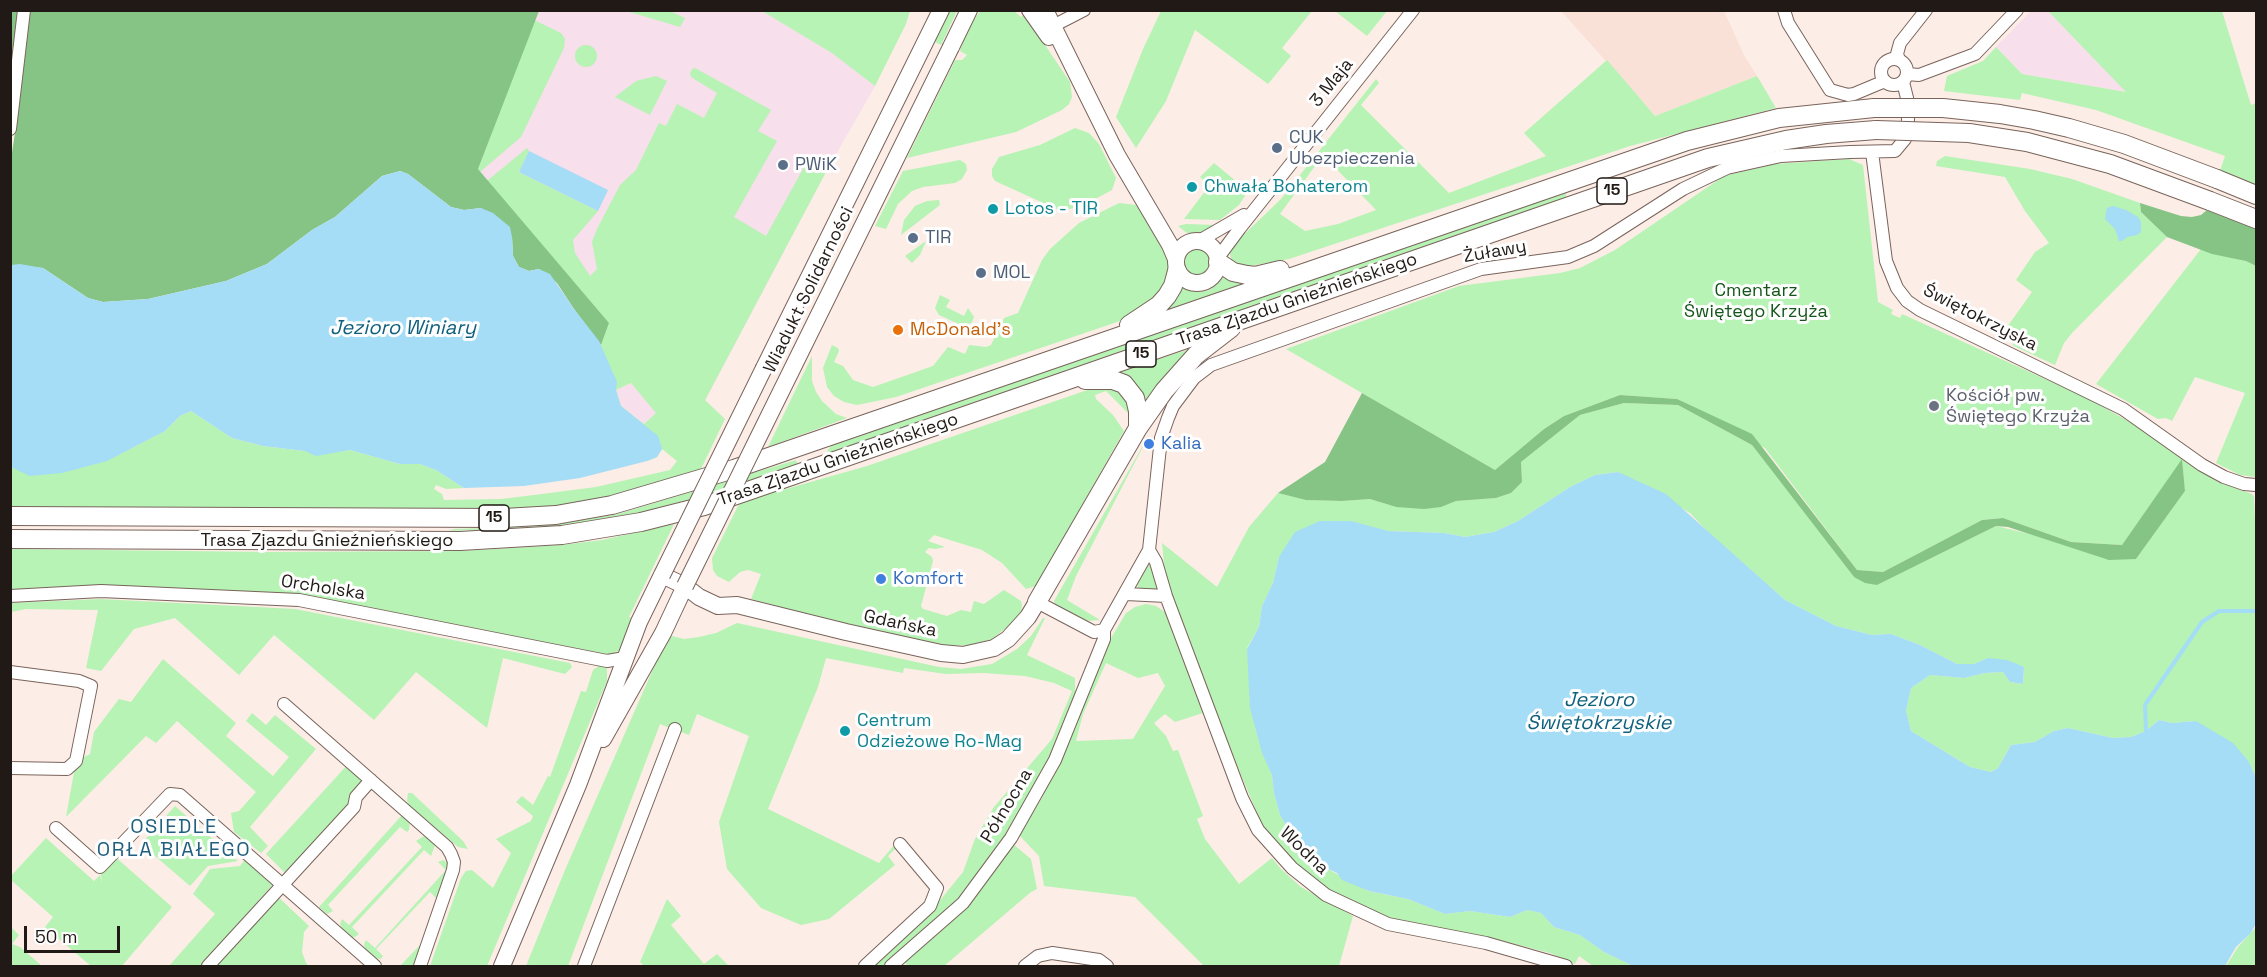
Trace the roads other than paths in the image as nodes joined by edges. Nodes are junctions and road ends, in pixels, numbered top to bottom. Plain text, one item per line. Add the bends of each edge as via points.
1 (24, 10) edge
2 (934, 10) edge
3 (941, 10) edge
4 (969, 10) edge
5 (1030, 10) edge
6 (1045, 10) edge
7 (1084, 10) edge
8 (1413, 10) edge
9 (1784, 10) edge
10 (1926, 10) edge
11 (2017, 10) edge
12 (1053, 26) junction
13 (928, 34) junction
14 (1899, 60) junction
15 (1071, 63) junction
16 (1905, 78) junction
17 (1885, 81) junction
18 (10, 129) edge
19 (1872, 152) junction
20 (1141, 194) junction
21 (2256, 195) edge
22 (1257, 206) junction
23 (2256, 219) edge
24 (1195, 242) junction
25 (1358, 254) junction
26 (1218, 260) junction
27 (1177, 265) junction
28 (1242, 319) junction
29 (1077, 351) junction
30 (1040, 389) junction
31 (1138, 428) junction
32 (2256, 485) edge
33 (10, 516) edge
34 (10, 539) edge
35 (1149, 550) junction
36 (662, 574) junction
37 (685, 586) junction
38 (1126, 594) junction
39 (10, 596) edge
40 (1167, 596) junction
41 (1037, 602) junction
42 (1104, 630) junction
43 (625, 658) junction
44 (10, 672) edge
45 (284, 704) dead end
46 (675, 729) dead end
47 (10, 768) edge
48 (370, 785) junction
49 (578, 785) junction
50 (56, 828) dead end
51 (900, 844) dead end
52 (282, 885) junction
53 (208, 966) edge
54 (375, 966) edge
55 (420, 966) edge
56 (502, 966) edge
57 (584, 966) edge
58 (864, 966) edge
59 (891, 966) edge
60 (1025, 966) edge
61 (1107, 966) edge
62 (1566, 966) edge

1 - 18 street
2 - 13 street
3 - 13 street, Wiadukt Solidarności
4 - 37 street, Wiadukt Solidarności, bridge
5 - 15 street
6 - 12 street
7 - 12 street
8 - 22 street, 3 Maja
9 - 17 street via 1788,23 1830,90 1848,95
10 - 14 street via 1900,43
11 - 16 street via 1975,54
12 - 15 street
13 - 36 street, Wiadukt Solidarności, bridge
14 - 16 street via 1906,65
14 - 17 street via 1885,63 1881,70
15 - 20 street
16 - 17 street via 1894,85
16 - 19 street via 1905,139 1894,151
19 - 32 street, Świętokrzyska via 1886,261 1907,301 2123,409 2223,477
19 - 35 street, Żuławy via 1781,156 1727,168 1683,189 1594,246 1568,257 1481,269 1211,365 1194,378 1179,399 1161,438
20 - 24 street via 1179,234
20 - 27 street via 1170,244
21 - 25 main road, Trasa Zjazdu Gnieźnieńskiego / 15, bridge via 2113,141 2034,120 1953,109 1874,108 1779,118 1687,141
22 - 24 street, 3 Maja
22 - 26 street, 3 Maja
23 - 28 main road, Trasa Zjazdu Gnieźnieńskiego / 15, bridge via 2110,164 2027,142 1969,133 1876,130 1826,134 1708,158
24 - 26 street via 1211,247
24 - 27 street via 1183,246
25 - 26 main road via 1255,276 1233,272
25 - 29 main road, Trasa Zjazdu Gnieźnieńskiego / 15
26 - 27 street via 1210,279 1198,283 1186,280
27 - 29 main road via 1173,286 1159,305
28 - 30 main road, Trasa Zjazdu Gnieźnieńskiego / 15
28 - 31 main road via 1178,373
29 - 33 main road, Trasa Zjazdu Gnieźnieńskiego / 15 via 734,469 645,497 583,511 477,519
30 - 31 main road via 1090,379 1124,384 1135,398
30 - 34 main road, Trasa Zjazdu Gnieźnieńskiego / 15 via 704,506 574,534 460,541
31 - 41 main road
35 - 38 street, Północna
35 - 40 street, Wodna
36 - 37 street, Gdańska
36 - 43 street
37 - 41 street, Gdańska via 723,595 736,605 857,635 963,655 994,648 1008,639
37 - 49 street
38 - 40 street
38 - 42 street, Północna
39 - 43 street, Orcholska via 101,591 299,600 601,660
40 - 62 street, Wodna via 1242,798 1258,830 1292,868 1326,895 1388,924 1486,943
41 - 42 street via 1094,632
42 - 59 street, Północna via 1104,639 1055,760 1011,838 963,903
43 - 49 street
44 - 47 street via 91,686 76,761 67,770
45 - 48 street
46 - 57 street
48 - 52 street
48 - 55 street via 447,848 454,862
49 - 56 street
50 - 52 street via 100,867 170,794 180,795
51 - 58 street via 937,888 930,906
52 - 53 street
52 - 54 street
60 - 61 street via 1052,952 1099,960

